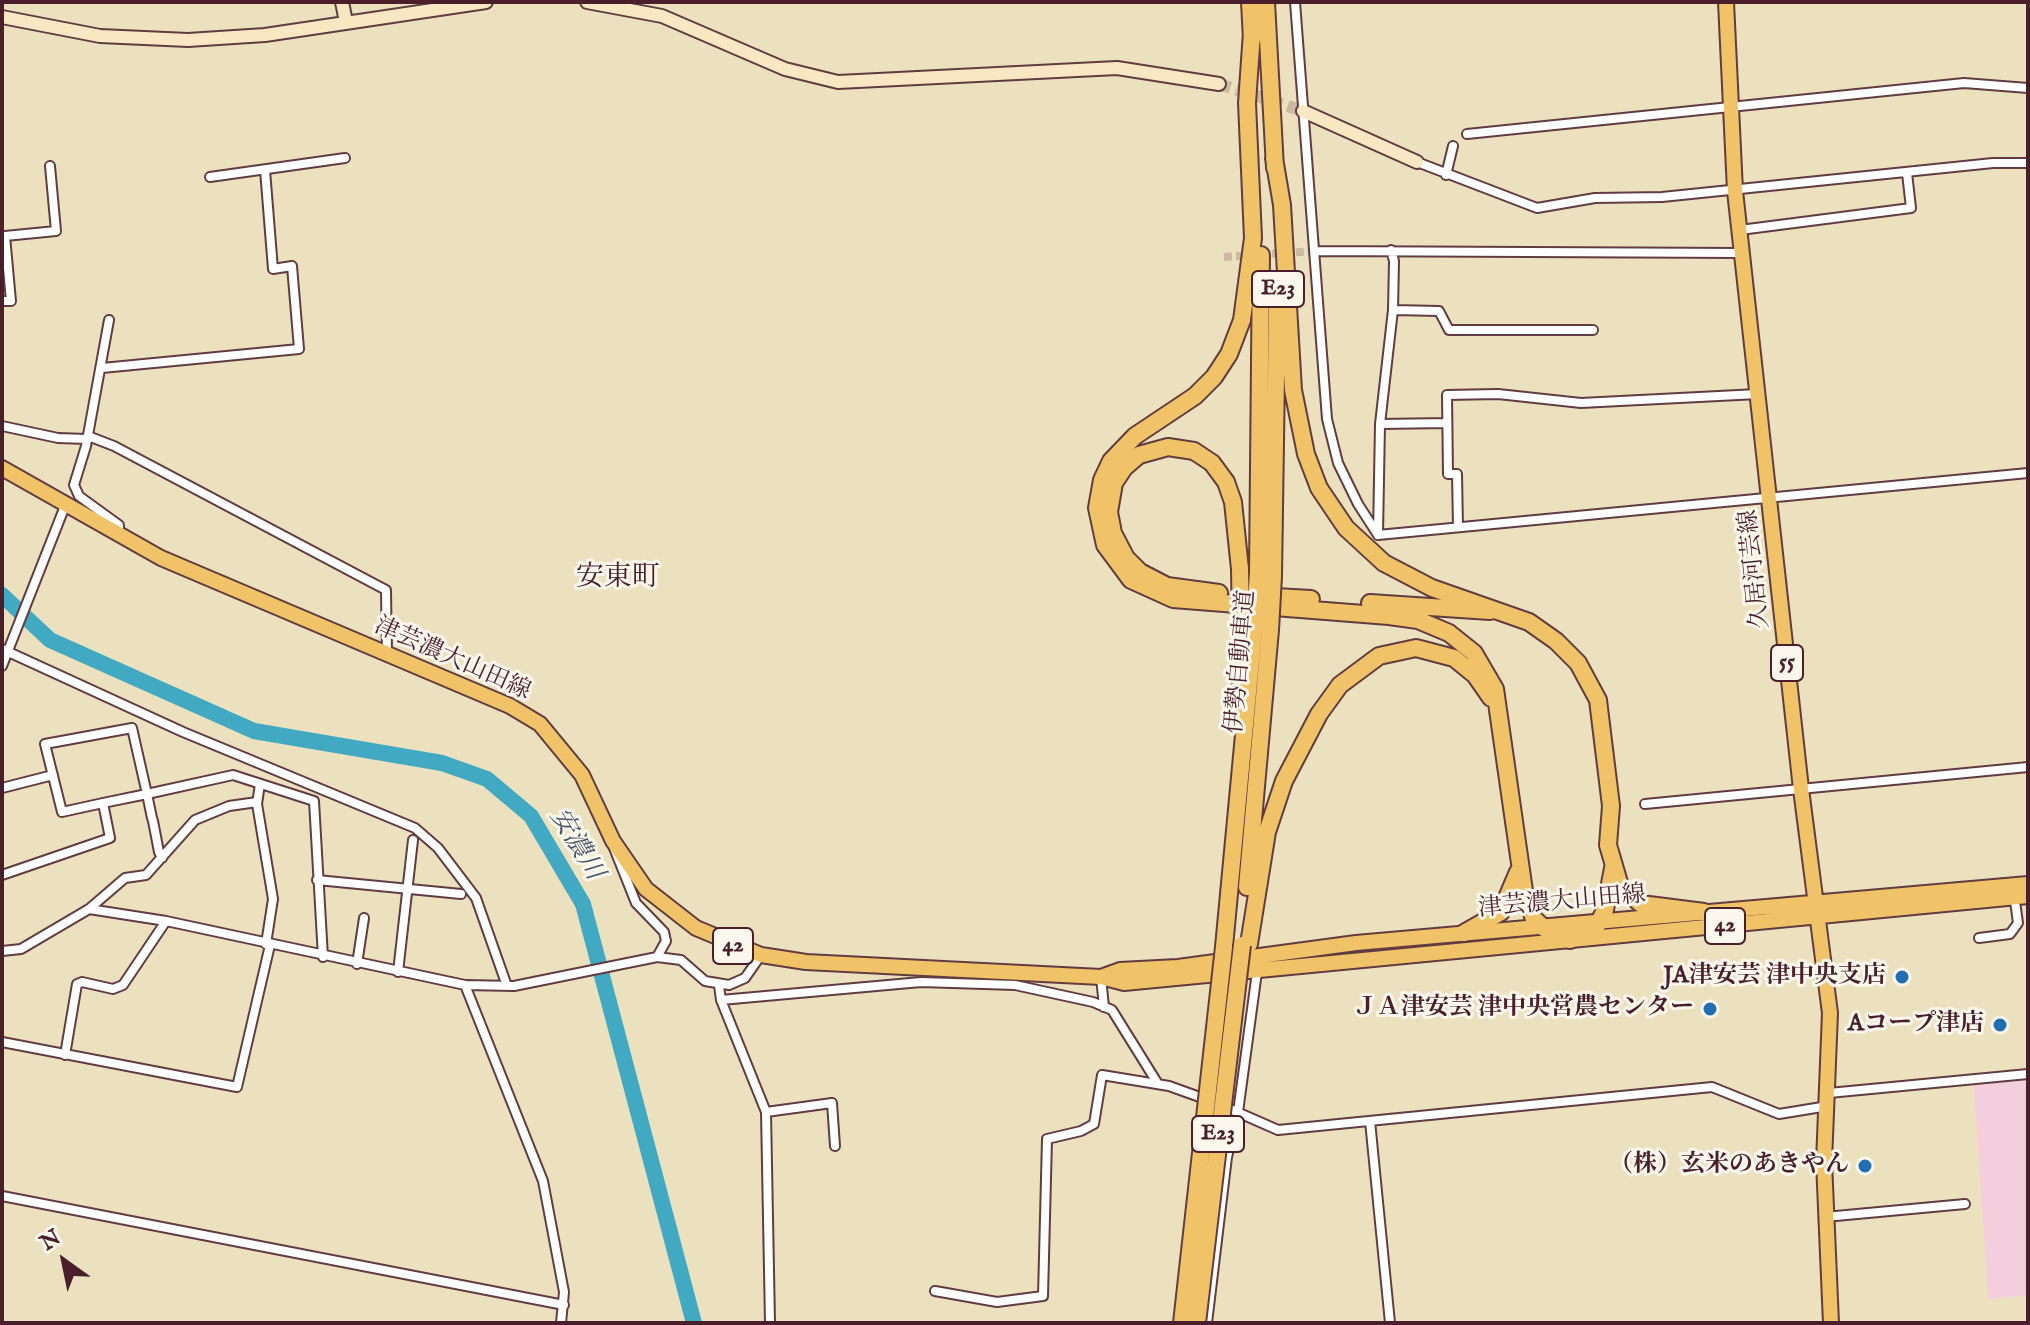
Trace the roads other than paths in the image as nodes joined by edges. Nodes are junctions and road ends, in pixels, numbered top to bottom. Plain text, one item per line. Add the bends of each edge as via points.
1 (342, 2) edge
2 (486, 2) edge
3 (587, 2) edge
4 (1250, 2) edge
5 (1266, 2) edge
6 (1295, 2) edge
7 (1726, 2) edge
8 (2, 17) edge
9 (346, 22) junction
10 (1252, 32) junction
11 (1219, 84) tunnel mouth
12 (2028, 88) edge
13 (1731, 107) junction
14 (1303, 111) junction
15 (1467, 134) dead end
16 (1453, 146) dead end
17 (345, 158) dead end
18 (1274, 158) junction
19 (1417, 162) joint
20 (2028, 163) edge
21 (50, 166) dead end
22 (265, 170) junction
23 (1907, 173) junction
24 (1446, 175) junction
25 (210, 177) dead end
26 (1735, 191) junction
27 (1740, 230) junction
28 (1391, 250) junction
29 (1315, 251) junction
30 (1742, 253) junction
31 (2, 301) edge
32 (1393, 310) junction
33 (109, 320) dead end
34 (1593, 330) dead end
35 (102, 368) junction
36 (1758, 394) junction
37 (1447, 423) junction
38 (1380, 424) junction
39 (2, 426) edge
40 (88, 438) junction
41 (2, 468) edge
42 (2028, 473) edge
43 (1770, 498) junction
44 (64, 510) junction
45 (1458, 527) junction
46 (1378, 535) junction
47 (119, 537) junction
48 (1265, 574) junction
49 (1504, 611) junction
50 (1255, 628) junction
51 (8, 650) edge
52 (387, 655) junction
53 (2, 666) edge
54 (1501, 712) junction
55 (2028, 767) edge
56 (53, 775) junction
57 (260, 784) junction
58 (2, 788) edge
59 (1801, 789) junction
60 (147, 794) junction
61 (257, 802) junction
62 (103, 803) junction
63 (1645, 804) dead end
64 (413, 840) dead end
65 (613, 841) junction
66 (162, 858) junction
67 (1520, 867) junction
68 (1613, 868) junction
69 (2, 875) edge
70 (317, 880) junction
71 (407, 888) junction
72 (2021, 891) edge
73 (461, 894) dead end
74 (89, 909) junction
75 (1816, 911) junction
76 (1704, 912) junction
77 (364, 918) dead end
78 (166, 921) junction
79 (1598, 924) junction
80 (1544, 928) junction
81 (1464, 933) junction
82 (1979, 938) dead end
83 (1570, 940) junction
84 (1246, 944) junction
85 (268, 945) junction
86 (2, 951) edge
87 (761, 955) junction
88 (323, 957) junction
89 (657, 957) junction
90 (357, 964) junction
91 (398, 972) junction
92 (1257, 972) junction
93 (922, 975) junction
94 (1101, 977) junction
95 (465, 985) junction
96 (510, 986) junction
97 (716, 986) junction
98 (721, 1000) junction
99 (1104, 1007) junction
100 (2, 1042) edge
101 (65, 1055) junction
102 (2028, 1074) edge
103 (1158, 1084) junction
104 (1828, 1100) junction
105 (766, 1112) junction
106 (1238, 1112) junction
107 (1370, 1121) junction
108 (835, 1146) dead end
109 (2, 1196) edge
110 (1965, 1204) dead end
111 (1824, 1217) junction
112 (935, 1291) dead end
113 (564, 1305) junction
114 (561, 1323) edge
115 (770, 1323) edge
116 (1182, 1323) edge
117 (1197, 1323) edge
118 (1207, 1323) edge
119 (1390, 1323) edge
120 (1831, 1323) edge

1 - 9 street
2 - 9 street
3 - 11 street via 662,16 785,69 838,82 1090,67
4 - 10 highway, 伊勢自動車道 / E23
5 - 18 highway, 伊勢自動車道 / E23
6 - 14 street
7 - 13 main road, 久居河芸線 / 55
8 - 9 street via 100,36 188,40
10 - 48 highway, 伊勢自動車道 / E23
10 - 54 highway via 1247,103 1253,238 1239,329 1229,354 1204,388 1135,436 1111,461 1098,498 1100,534 1131,580 1173,599 1389,616 1440,629 1481,662
12 - 13 street via 1970,83
13 - 15 street
13 - 26 main road, 久居河芸線 / 55
14 - 19 street
14 - 29 street
16 - 24 street
17 - 22 street
18 - 48 highway, 伊勢自動車道 / E23 via 1278,294
18 - 49 highway via 1282,205 1293,390 1319,488 1346,528 1384,563 1432,588
19 - 24 street
20 - 23 street
21 - 31 street via 56,231 5,236 11,301
22 - 25 street
22 - 35 street via 273,269 292,266 299,349
23 - 26 street
23 - 27 street via 1911,208
24 - 26 street via 1537,208 1595,198
26 - 27 main road, 久居河芸線 / 55
27 - 30 main road, 久居河芸線 / 55
28 - 29 street
28 - 30 street
28 - 32 street
29 - 46 street via 1331,438 1350,490
30 - 36 main road, 久居河芸線 / 55
32 - 34 street via 1439,311 1449,330
32 - 38 street
33 - 35 street
35 - 40 street
36 - 37 street via 1581,403 1498,394 1447,395
36 - 43 main road, 久居河芸線 / 55
37 - 38 street
37 - 45 street via 1448,474 1457,474
38 - 46 street
39 - 40 street via 58,438
40 - 47 street via 75,489 119,525
40 - 52 street via 114,446 386,590
41 - 44 main road, 津芸濃大山田線 / 42
42 - 43 street
43 - 45 street
43 - 59 main road, 久居河芸線 / 55
44 - 47 main road, 津芸濃大山田線 / 42
44 - 51 street
45 - 46 street
47 - 52 main road, 津芸濃大山田線 / 42
48 - 50 highway, 伊勢自動車道 / E23, bridge
49 - 50 highway, bridge via 1232,595 1167,586 1132,566 1113,533 1114,483 1139,455 1168,447 1194,451 1226,482 1240,569
49 - 68 highway via 1556,641 1593,687 1611,806 1608,845
50 - 84 highway, 伊勢自動車道 / E23
50 - 116 highway, E23, bridge
51 - 53 street
51 - 96 street via 183,732 398,818 422,833 476,898
52 - 65 main road, 津芸濃大山田線 / 42 via 510,706 540,724 582,775
54 - 67 highway
54 - 84 highway via 1466,667 1433,651 1390,652 1353,673 1319,714 1284,781 1267,832
55 - 59 street
56 - 58 street
56 - 60 street via 45,744 132,728
56 - 62 street via 62,812
57 - 60 street via 233,775
57 - 61 street
57 - 70 street via 314,801
59 - 63 street
59 - 75 main road, 久居河芸線 / 55
60 - 62 street
60 - 66 street
61 - 66 street via 195,820
61 - 85 street via 273,899
62 - 69 street via 110,838
64 - 71 street
65 - 87 main road, 津芸濃大山田線 / 42 via 636,878 669,910 712,937
65 - 89 street via 632,895 664,932 666,941
66 - 74 street via 146,875 125,878
67 - 80 highway via 1527,906
67 - 81 highway via 1501,912
68 - 76 highway via 1626,893 1641,904
68 - 79 highway
70 - 71 street
70 - 88 street
71 - 73 street
71 - 91 street
72 - 75 main road, 津芸濃大山田線 / 42
72 - 82 street via 2018,923 2010,934
74 - 78 street
74 - 86 street via 21,949
75 - 76 main road, 津芸濃大山田線 / 42
75 - 83 main road, 津芸濃大山田線 / 42
75 - 104 main road, 久居河芸線 / 55 via 1830,1013
76 - 79 main road, 津芸濃大山田線 / 42
77 - 90 street
78 - 85 street
78 - 101 street via 123,985 113,989 77,984
79 - 80 main road, 津芸濃大山田線 / 42
79 - 83 highway
80 - 81 main road, 津芸濃大山田線 / 42
80 - 83 highway
81 - 94 main road, 津芸濃大山田線 / 42 via 1120,970
83 - 92 main road, 津芸濃大山田線 / 42
84 - 117 highway, 伊勢自動車道 / E23, bridge
85 - 88 street
85 - 101 street via 237,1087
87 - 93 main road, 津芸濃大山田線 / 42
87 - 97 street via 745,978
88 - 90 street
89 - 96 street
89 - 97 street via 681,960
90 - 91 street
91 - 95 street
92 - 94 main road, 津芸濃大山田線 / 42 via 1124,983
92 - 106 street
93 - 94 main road, 津芸濃大山田線 / 42
93 - 98 street
93 - 99 street via 1015,985
94 - 99 street
95 - 96 street
95 - 113 street via 543,1181
97 - 98 street
98 - 105 street
99 - 103 street via 1112,1010
100 - 101 street
102 - 104 street
103 - 106 street
103 - 112 street via 1102,1075 1094,1124 1047,1139 1043,1296 997,1302
104 - 107 street via 1779,1114 1712,1087
104 - 111 main road, 久居河芸線 / 55
105 - 108 street via 832,1103
105 - 115 street
106 - 107 street via 1278,1130
106 - 118 street via 1227,1157
107 - 119 street
109 - 113 street
110 - 111 street
111 - 120 main road, 久居河芸線 / 55
113 - 114 street

